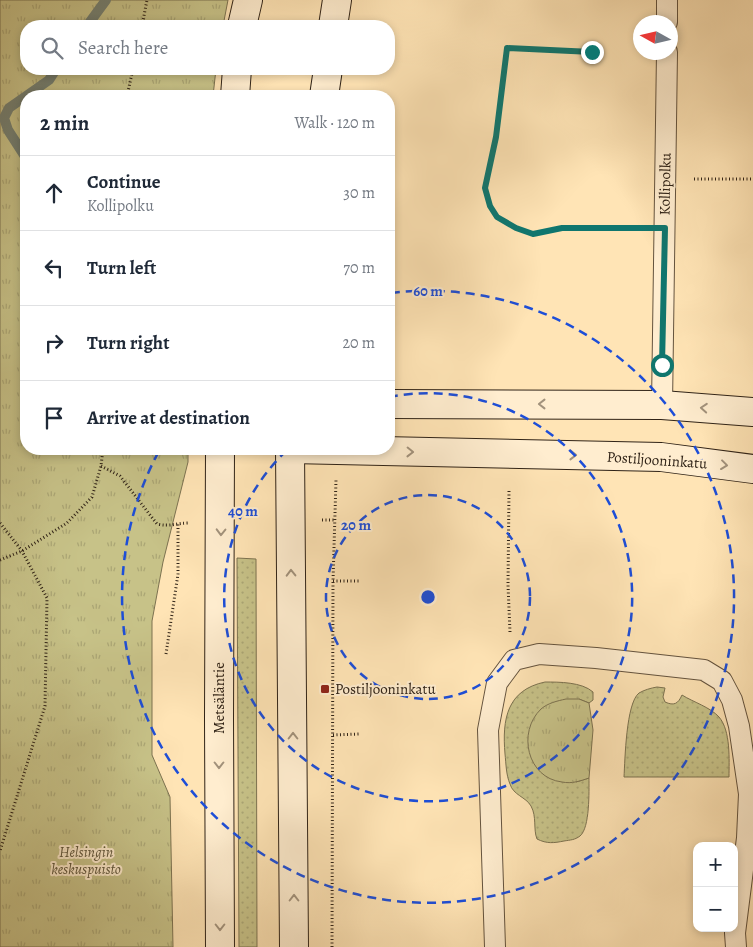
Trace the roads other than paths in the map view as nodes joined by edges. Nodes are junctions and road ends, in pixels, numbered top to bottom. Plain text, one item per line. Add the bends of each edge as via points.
1 (248, 0) edge
2 (337, 0) edge
3 (667, 0) edge
4 (667, 15) edge
5 (243, 20) edge
6 (334, 20) edge
7 (667, 60) edge
8 (237, 75) edge
9 (327, 75) edge
10 (236, 90) edge
11 (325, 90) edge
12 (395, 404) edge
13 (662, 405) junction
14 (753, 412) edge
15 (395, 451) edge
16 (220, 455) edge
17 (291, 455) edge
18 (753, 469) edge
19 (220, 947) edge
20 (294, 947) edge
21 (495, 947) edge
22 (736, 947) edge

1 - 5 main road
2 - 6 main road
3 - 4 lane
7 - 13 lane, Kollipolku
8 - 10 main road
9 - 11 main road
13 -> 12 main road
14 -> 13 main road
15 -> 18 main road, Postiljooninkatu via 661,457
16 -> 19 main road, Metsäläntie
20 -> 17 main road
21 - 22 lane via 488,730 497,683 514,660 539,654 704,670 722,681 732,700 739,726 749,794

